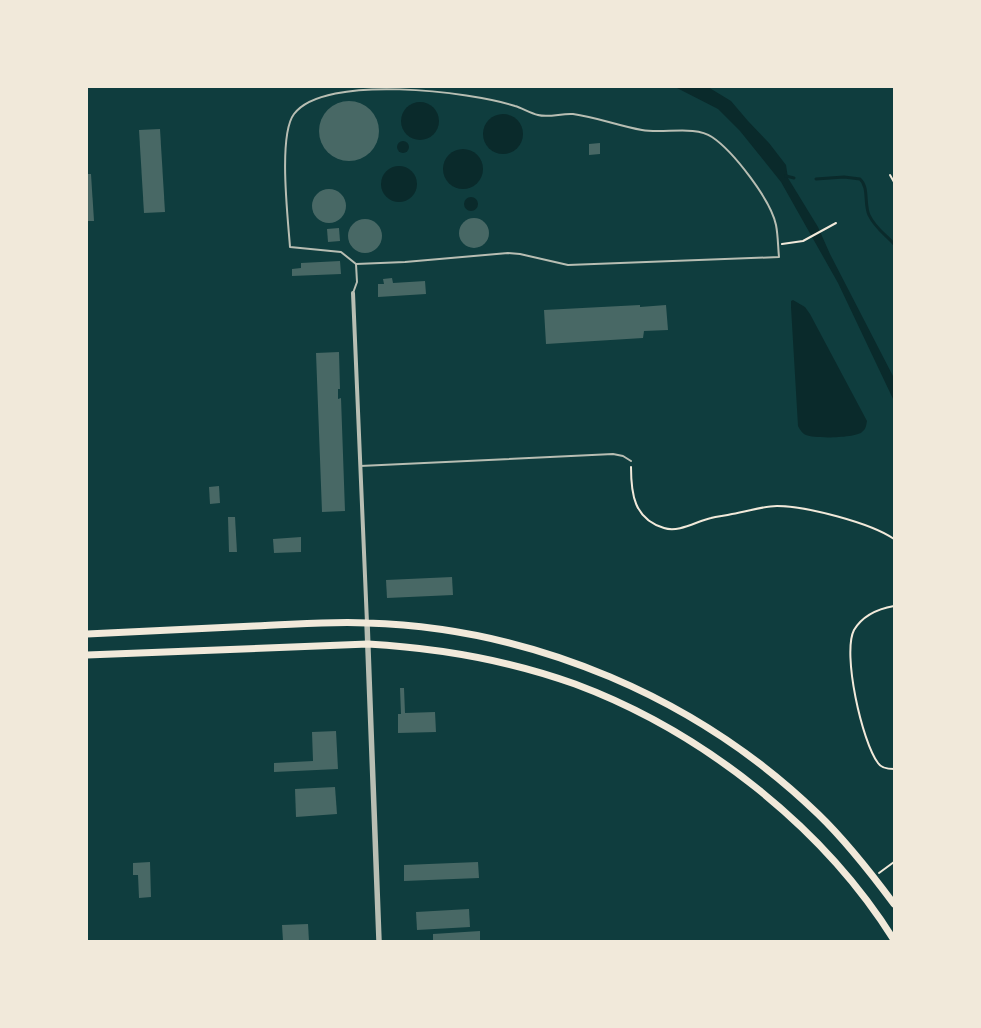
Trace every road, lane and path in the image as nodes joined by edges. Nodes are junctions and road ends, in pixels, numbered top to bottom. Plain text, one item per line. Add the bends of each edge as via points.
1 (890, 175) dead end
2 (894, 182) edge
3 (836, 223) dead end
4 (778, 244) junction
5 (356, 264) junction
6 (353, 293) joint
7 (631, 461) joint
8 (360, 466) junction
9 (894, 539) edge
10 (894, 606) edge
11 (367, 623) junction
12 (87, 634) edge
13 (368, 644) junction
14 (87, 655) edge
15 (894, 769) edge
16 (894, 862) edge
17 (875, 878) junction
18 (894, 904) edge
19 (894, 940) edge
20 (379, 941) edge

1 - 2 path
3 - 4 path via 803,241
4 - 5 lane via 779,257 568,265 508,253
4 - 5 lane via 776,224 763,194 724,147 706,133 645,131 572,114 539,116 514,106 474,96 412,89 373,90 321,97 311,101 294,114 286,133 290,248 341,252
5 - 6 lane via 357,282
6 - 8 street
7 - 8 lane via 613,454
7 - 9 path via 631,490 637,506 647,519 665,529 681,528 713,517 777,506 850,520 873,527
8 - 11 street
10 - 15 path via 882,608 863,617 854,632 850,659 861,721 873,753 878,764
11 - 12 highway
11 - 13 street
11 - 17 highway via 446,630 520,646 568,660 658,698 721,736 780,780 819,815
13 - 14 highway
13 - 19 highway via 447,652 537,672 611,700 673,731 758,789 807,833 833,860
13 - 20 street
16 - 17 path
17 - 18 highway

